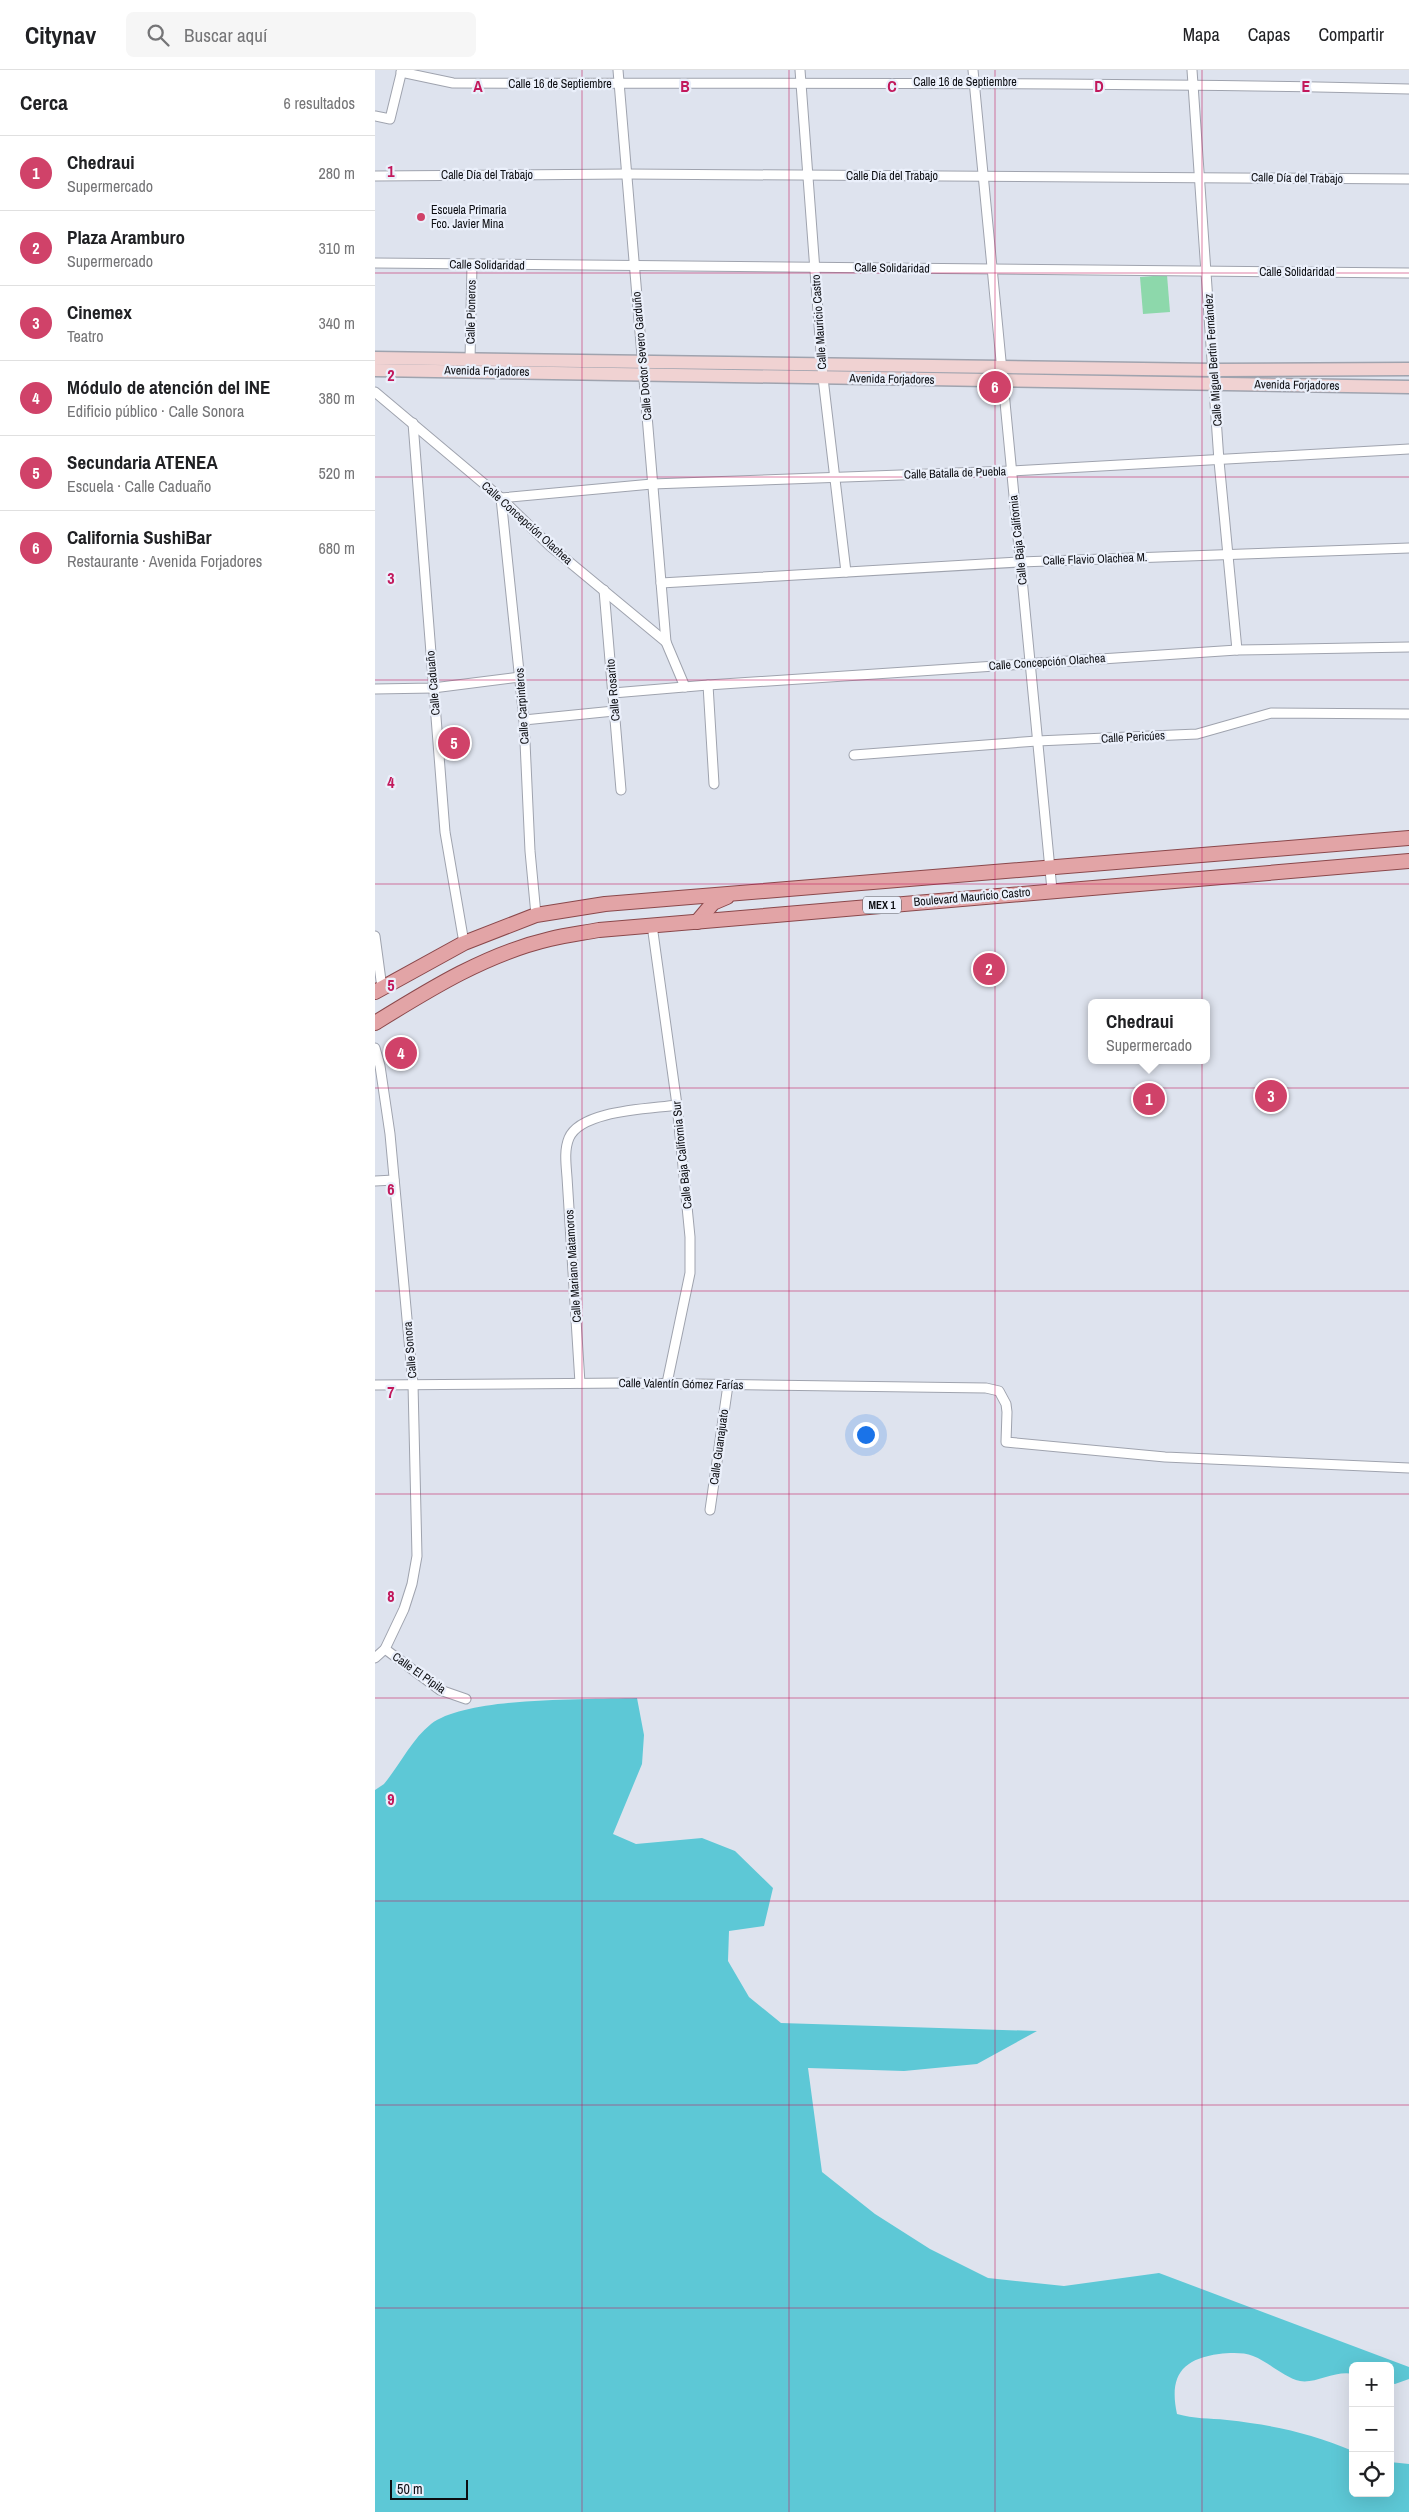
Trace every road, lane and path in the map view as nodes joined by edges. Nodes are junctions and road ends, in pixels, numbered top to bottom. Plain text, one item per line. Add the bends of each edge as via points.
1 (618, 70) edge
2 (800, 70) edge
3 (973, 70) edge
4 (1192, 70) edge
5 (401, 71) edge
6 (801, 82) junction
7 (974, 82) junction
8 (1193, 83) junction
9 (619, 84) junction
10 (1409, 89) edge
11 (375, 116) edge
12 (626, 174) junction
13 (807, 175) junction
14 (375, 176) edge
15 (983, 176) junction
16 (1198, 177) junction
17 (1409, 180) edge
18 (375, 263) edge
19 (472, 264) junction
20 (634, 267) junction
21 (815, 268) junction
22 (992, 269) junction
23 (1207, 272) junction
24 (1409, 273) edge
25 (375, 358) edge
26 (470, 360) junction
27 (823, 364) junction
28 (1001, 367) junction
29 (643, 368) junction
30 (1409, 369) edge
31 (375, 370) edge
32 (1214, 376) junction
33 (823, 378) junction
34 (1002, 381) junction
35 (1409, 387) edge
36 (375, 392) edge
37 (413, 423) junction
38 (1409, 449) edge
39 (1219, 461) junction
40 (1011, 471) junction
41 (834, 478) junction
42 (652, 484) junction
43 (501, 498) junction
44 (1409, 548) edge
45 (1228, 554) junction
46 (1020, 562) junction
47 (846, 572) junction
48 (661, 583) junction
49 (604, 590) junction
50 (666, 642) junction
51 (1409, 647) edge
52 (1237, 650) junction
53 (1030, 663) junction
54 (520, 677) junction
55 (708, 685) junction
56 (685, 687) junction
57 (433, 688) junction
58 (375, 689) edge
59 (613, 694) junction
60 (614, 711) junction
61 (1409, 714) edge
62 (524, 720) junction
63 (1037, 741) junction
64 (854, 755) dead end
65 (715, 784) dead end
66 (621, 790) dead end
67 (1409, 838) edge
68 (1409, 861) edge
69 (1050, 866) junction
70 (1052, 890) junction
71 (737, 893) junction
72 (536, 915) junction
73 (697, 922) junction
74 (652, 925) junction
75 (375, 936) edge
76 (464, 942) junction
77 (379, 990) edge
78 (375, 1023) edge
79 (375, 1048) edge
80 (677, 1105) junction
81 (394, 1180) junction
82 (375, 1181) edge
83 (580, 1383) junction
84 (413, 1384) junction
85 (667, 1384) junction
86 (375, 1385) edge
87 (728, 1385) junction
88 (1409, 1468) edge
89 (710, 1510) dead end
90 (385, 1649) junction
91 (375, 1658) edge
92 (466, 1699) dead end

1 - 9 street, Calle Doctor Severo Garduño
2 - 6 street, Calle Mauricio Castro
3 - 7 street, Calle Baja California
4 - 8 street, Calle Miguel Bertín Fernández
5 - 9 street, Calle 16 de Septiembre via 453,83
5 - 11 street via 390,119
6 - 7 street, Calle 16 de Septiembre
6 - 9 street, Calle 16 de Septiembre
6 - 13 street, Calle Mauricio Castro
7 - 8 street, Calle 16 de Septiembre
7 - 15 street, Calle Baja California
8 - 10 street, Calle 16 de Septiembre
8 - 16 street, Calle Miguel Bertín Fernández
9 - 12 street, Calle Doctor Severo Garduño
12 - 13 street, Calle Día del Trabajo
12 - 14 street, Calle Día del Trabajo
12 - 20 street, Calle Doctor Severo Garduño
13 - 15 street, Calle Día del Trabajo
13 - 21 street, Calle Mauricio Castro
15 - 16 street, Calle Día del Trabajo
15 - 22 street, Calle Baja California
16 - 17 street, Calle Día del Trabajo
16 - 23 street, Calle Miguel Bertín Fernández
18 - 19 street, Calle Solidaridad
19 - 20 street, Calle Solidaridad
19 - 26 street, Calle Pioneros
20 - 21 street, Calle Solidaridad
20 - 29 street, Calle Doctor Severo Garduño
21 - 22 street, Calle Solidaridad
21 - 27 street, Calle Mauricio Castro
22 - 23 street, Calle Solidaridad
22 - 28 street, Calle Baja California
23 - 24 street, Calle Solidaridad
23 - 32 street, Calle Miguel Bertín Fernández
25 - 26 main road, Avenida Forjadores
26 - 29 main road, Avenida Forjadores
27 - 28 main road, Avenida Forjadores
27 - 29 main road, Avenida Forjadores
27 - 33 street, Calle Mauricio Castro
28 - 32 main road, Avenida Forjadores
28 - 34 street, Calle Baja California
29 - 31 main road, Avenida Forjadores
29 - 33 main road, Avenida Forjadores
29 - 42 street, Calle Doctor Severo Garduño
30 - 32 main road, Avenida Forjadores
32 - 34 main road, Avenida Forjadores
32 - 35 main road, Avenida Forjadores
32 - 39 street, Calle Miguel Bertín Fernández
33 - 34 main road, Avenida Forjadores
33 - 41 street, Calle Mauricio Castro
34 - 40 street, Calle Baja California
36 - 37 street, Calle Concepción Olachea
37 - 43 street, Calle Concepción Olachea
37 - 57 street, Calle Caduaño
38 - 39 street, Calle Batalla de Puebla
39 - 40 street, Calle Batalla de Puebla
39 - 45 street, Calle Miguel Bertín Fernández
40 - 41 street, Calle Batalla de Puebla
40 - 46 street, Calle Baja California
41 - 42 street, Calle Batalla de Puebla
41 - 47 street, Calle Mauricio Castro
42 - 43 street, Calle Batalla de Puebla
42 - 48 street, Calle Doctor Severo Garduño
43 - 49 street, Calle Concepción Olachea via 539,537
43 - 54 street, Calle Carpinteros
44 - 45 street, Calle Flavio Olachea M.
45 - 46 street, Calle Flavio Olachea M.
45 - 52 street, Calle Miguel Bertín Fernández
46 - 47 street, Calle Flavio Olachea M.
46 - 53 street, Calle Baja California
47 - 48 street, Calle Flavio Olachea M.
48 - 50 street, Calle Doctor Severo Garduño
49 - 50 street, Calle Concepción Olachea
49 - 59 street, Calle Rosarito
50 - 56 street, Calle Concepción Olachea
51 - 52 street, Calle Concepción Olachea
52 - 53 street, Calle Concepción Olachea
53 - 55 street, Calle Concepción Olachea
53 - 63 street, Calle Baja California
54 - 57 street
54 - 62 street, Calle Carpinteros
55 - 56 street, Calle Concepción Olachea
55 - 65 street
56 - 59 street, Calle Concepción Olachea
57 - 58 street
57 - 76 street, Calle Caduaño via 446,840
59 - 60 street, Calle Rosarito
60 - 62 street
60 - 66 street, Calle Rosarito
61 - 63 street, Calle Pericúes via 1271,714 1197,734
62 - 72 street, Calle Carpinteros
63 - 64 street, Calle Pericúes
63 - 69 street, Calle Baja California
67 - 69 main road, Boulevard Mauricio Castro / MEX 1
68 - 70 main road, Boulevard Mauricio Castro / MEX 1
69 - 70 street, Calle Baja California
69 - 71 main road, Boulevard Mauricio Castro / MEX 1
70 - 73 main road, Boulevard Mauricio Castro / MEX 1
71 - 72 main road, Boulevard Mauricio Castro / MEX 1 via 605,904
71 - 73 main road via 713,904
72 - 76 main road, Boulevard Mauricio Castro / MEX 1
73 - 74 main road, Boulevard Mauricio Castro / MEX 1
74 - 78 main road, Boulevard Mauricio Castro / MEX 1 via 549,939 513,951 478,964
74 - 80 street, Calle Baja California Sur
75 - 77 street
76 - 77 main road, Boulevard Mauricio Castro / MEX 1
79 - 81 street, Calle Sonora
80 - 83 street, Calle Mariano Matamoros via 587,1121 573,1132 566,1149
80 - 85 street, Calle Baja California Sur via 690,1257 687,1289
81 - 82 street
81 - 84 street, Calle Sonora
83 - 84 street, Calle Valentín Gómez Farías
83 - 85 street, Calle Valentín Gómez Farías
84 - 86 street, Calle Valentín Gómez Farías
84 - 90 street, Calle Sonora via 416,1567 404,1609
85 - 87 street, Calle Valentín Gómez Farías
87 - 88 street, Calle Valentín Gómez Farías via 986,1388 999,1391 1006,1404 1006,1442 1165,1457
87 - 89 street, Calle Guanajuato
90 - 91 street, Calle El Pípila
90 - 92 street, Calle El Pípila via 440,1690

